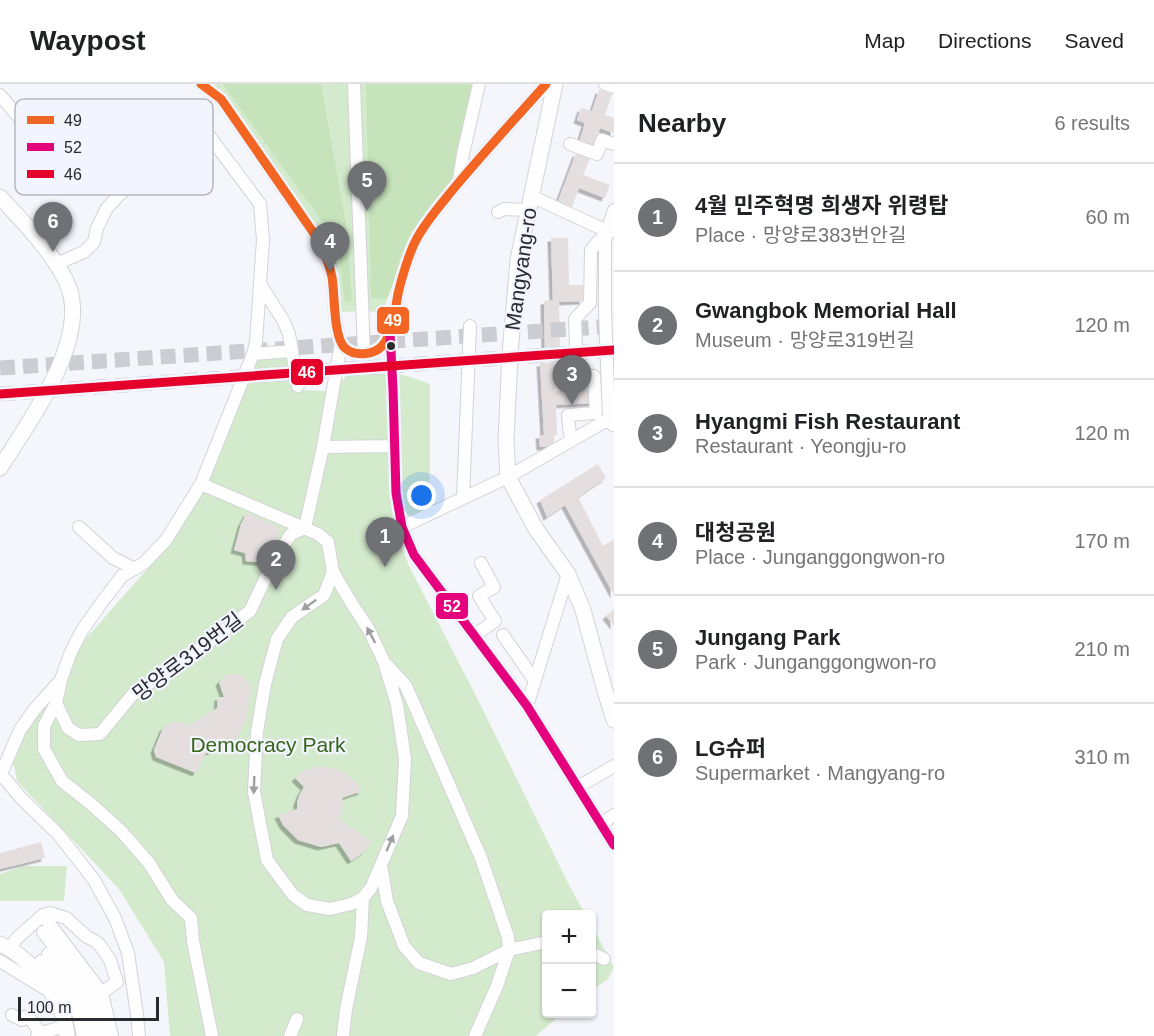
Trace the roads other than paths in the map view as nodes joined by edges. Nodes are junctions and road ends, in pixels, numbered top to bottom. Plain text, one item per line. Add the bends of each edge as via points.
1 (201, 84) edge
2 (354, 84) edge
3 (479, 84) edge
4 (546, 84) edge
5 (555, 84) edge
6 (605, 84) edge
7 (614, 87) edge
8 (0, 95) edge
9 (15, 113) edge
10 (213, 141) edge
11 (570, 144) dead end
12 (614, 144) edge
13 (459, 183) junction
14 (119, 195) edge
15 (0, 197) edge
16 (530, 203) junction
17 (614, 210) edge
18 (498, 212) dead end
19 (610, 231) edge
20 (56, 264) junction
21 (260, 284) junction
22 (470, 326) dead end
23 (390, 331) junction
24 (341, 343) junction
25 (292, 351) junction
26 (253, 354) junction
27 (364, 354) junction
28 (298, 386) dead end
29 (612, 421) edge
30 (570, 435) dead end
31 (395, 446) junction
32 (323, 447) junction
33 (0, 468) edge
34 (508, 477) junction
35 (201, 484) junction
36 (463, 498) junction
37 (79, 527) dead end
38 (402, 527) junction
39 (305, 528) junction
40 (481, 563) dead end
41 (135, 568) junction
42 (333, 572) junction
43 (568, 574) junction
44 (475, 635) junction
45 (502, 635) dead end
46 (384, 662) junction
47 (61, 680) junction
48 (535, 681) junction
49 (56, 703) junction
50 (527, 706) junction
51 (614, 720) edge
52 (614, 766) edge
53 (1, 774) edge
54 (578, 787) junction
55 (614, 815) edge
56 (601, 824) junction
57 (614, 845) edge
58 (381, 865) junction
59 (363, 898) junction
60 (43, 915) junction
61 (43, 932) dead end
62 (121, 936) junction
63 (542, 943) edge
64 (99, 944) junction
65 (5, 946) edge
66 (509, 950) junction
67 (596, 955) edge
68 (44, 958) dead end
69 (604, 959) dead end
70 (0, 961) edge
71 (50, 991) junction
72 (79, 1011) edge
73 (12, 1015) dead end
74 (297, 1019) dead end
75 (41, 1035) edge
76 (83, 1036) edge
77 (93, 1036) edge
78 (102, 1036) edge
79 (112, 1036) edge
80 (139, 1036) edge
81 (212, 1036) edge
82 (290, 1036) edge
83 (343, 1036) edge
84 (475, 1036) edge

1 - 24 street via 221,99 234,116 325,253
2 - 27 street
3 - 13 street
4 - 13 street
5 - 16 main road, Mangyang-ro
6 - 7 street
8 - 9 street
10 - 21 street via 260,204
11 - 12 street via 597,154 602,140
13 - 23 street via 415,242
14 - 20 street via 107,208 94,242 84,252
15 - 20 main road
16 - 18 street
16 - 19 street
16 - 34 main road, Mangyang-ro via 518,260 510,354
17 - 19 street
19 - 29 street via 605,242 605,311
19 - 30 street via 591,250 590,303 575,319 577,377 594,376 596,412 568,415
20 - 33 main road via 69,289 73,314 67,349 49,388
21 - 25 street via 283,320
21 - 26 street
22 - 36 street
23 - 27 street via 384,345
23 - 31 street
24 - 27 street via 351,352
24 - 32 street
25 - 26 street
25 - 28 street
26 - 35 street
29 - 34 street
31 - 32 street
31 - 38 street via 396,493
32 - 39 street
34 - 36 street
34 - 43 main road, Mangyang-ro via 536,529
35 - 39 street
35 - 41 street via 166,540 144,564
36 - 38 street
37 - 41 street via 113,558
38 - 44 street via 414,555
39 - 42 street via 328,543
39 - 49 street, 망양로319번길 via 291,534 250,611 133,694 100,734 79,735 68,728
40 - 44 street via 494,587 479,596 495,621
41 - 47 street via 122,576 81,632
46 -> 42 street
42 -> 59 street via 324,595 292,617 277,639 257,732 254,792 267,860 293,895 307,905 330,909
43 - 48 street
43 - 51 main road, Mangyang-ro via 583,610
44 - 50 street
45 - 48 street
58 -> 46 street via 402,816 405,759 397,705
46 - 66 street via 406,686 481,858
47 - 49 street
47 - 53 street via 20,730
48 - 50 street
49 - 81 street via 44,726 44,749 62,781 121,831 149,863 172,900 191,918
50 - 54 street
52 - 54 street
53 - 62 street via 59,835 94,880
54 - 56 street
55 - 56 street
56 - 57 street
58 - 59 street
58 - 66 street via 387,901 404,946 419,963 451,974
59 - 83 street via 361,937
60 - 64 street via 66,918
60 - 65 street
60 - 72 street via 65,944
61 - 72 street
62 - 64 street via 110,944
62 - 80 street via 128,953
63 - 66 street
64 - 72 street via 110,960 117,982
65 - 71 main road via 27,962
66 - 84 street
67 - 69 street
68 - 72 street
70 - 71 street
71 - 72 main road
72 - 75 street
72 - 76 street
72 - 77 street
72 - 78 street
72 - 79 street
73 - 75 street via 31,1020
74 - 82 street

